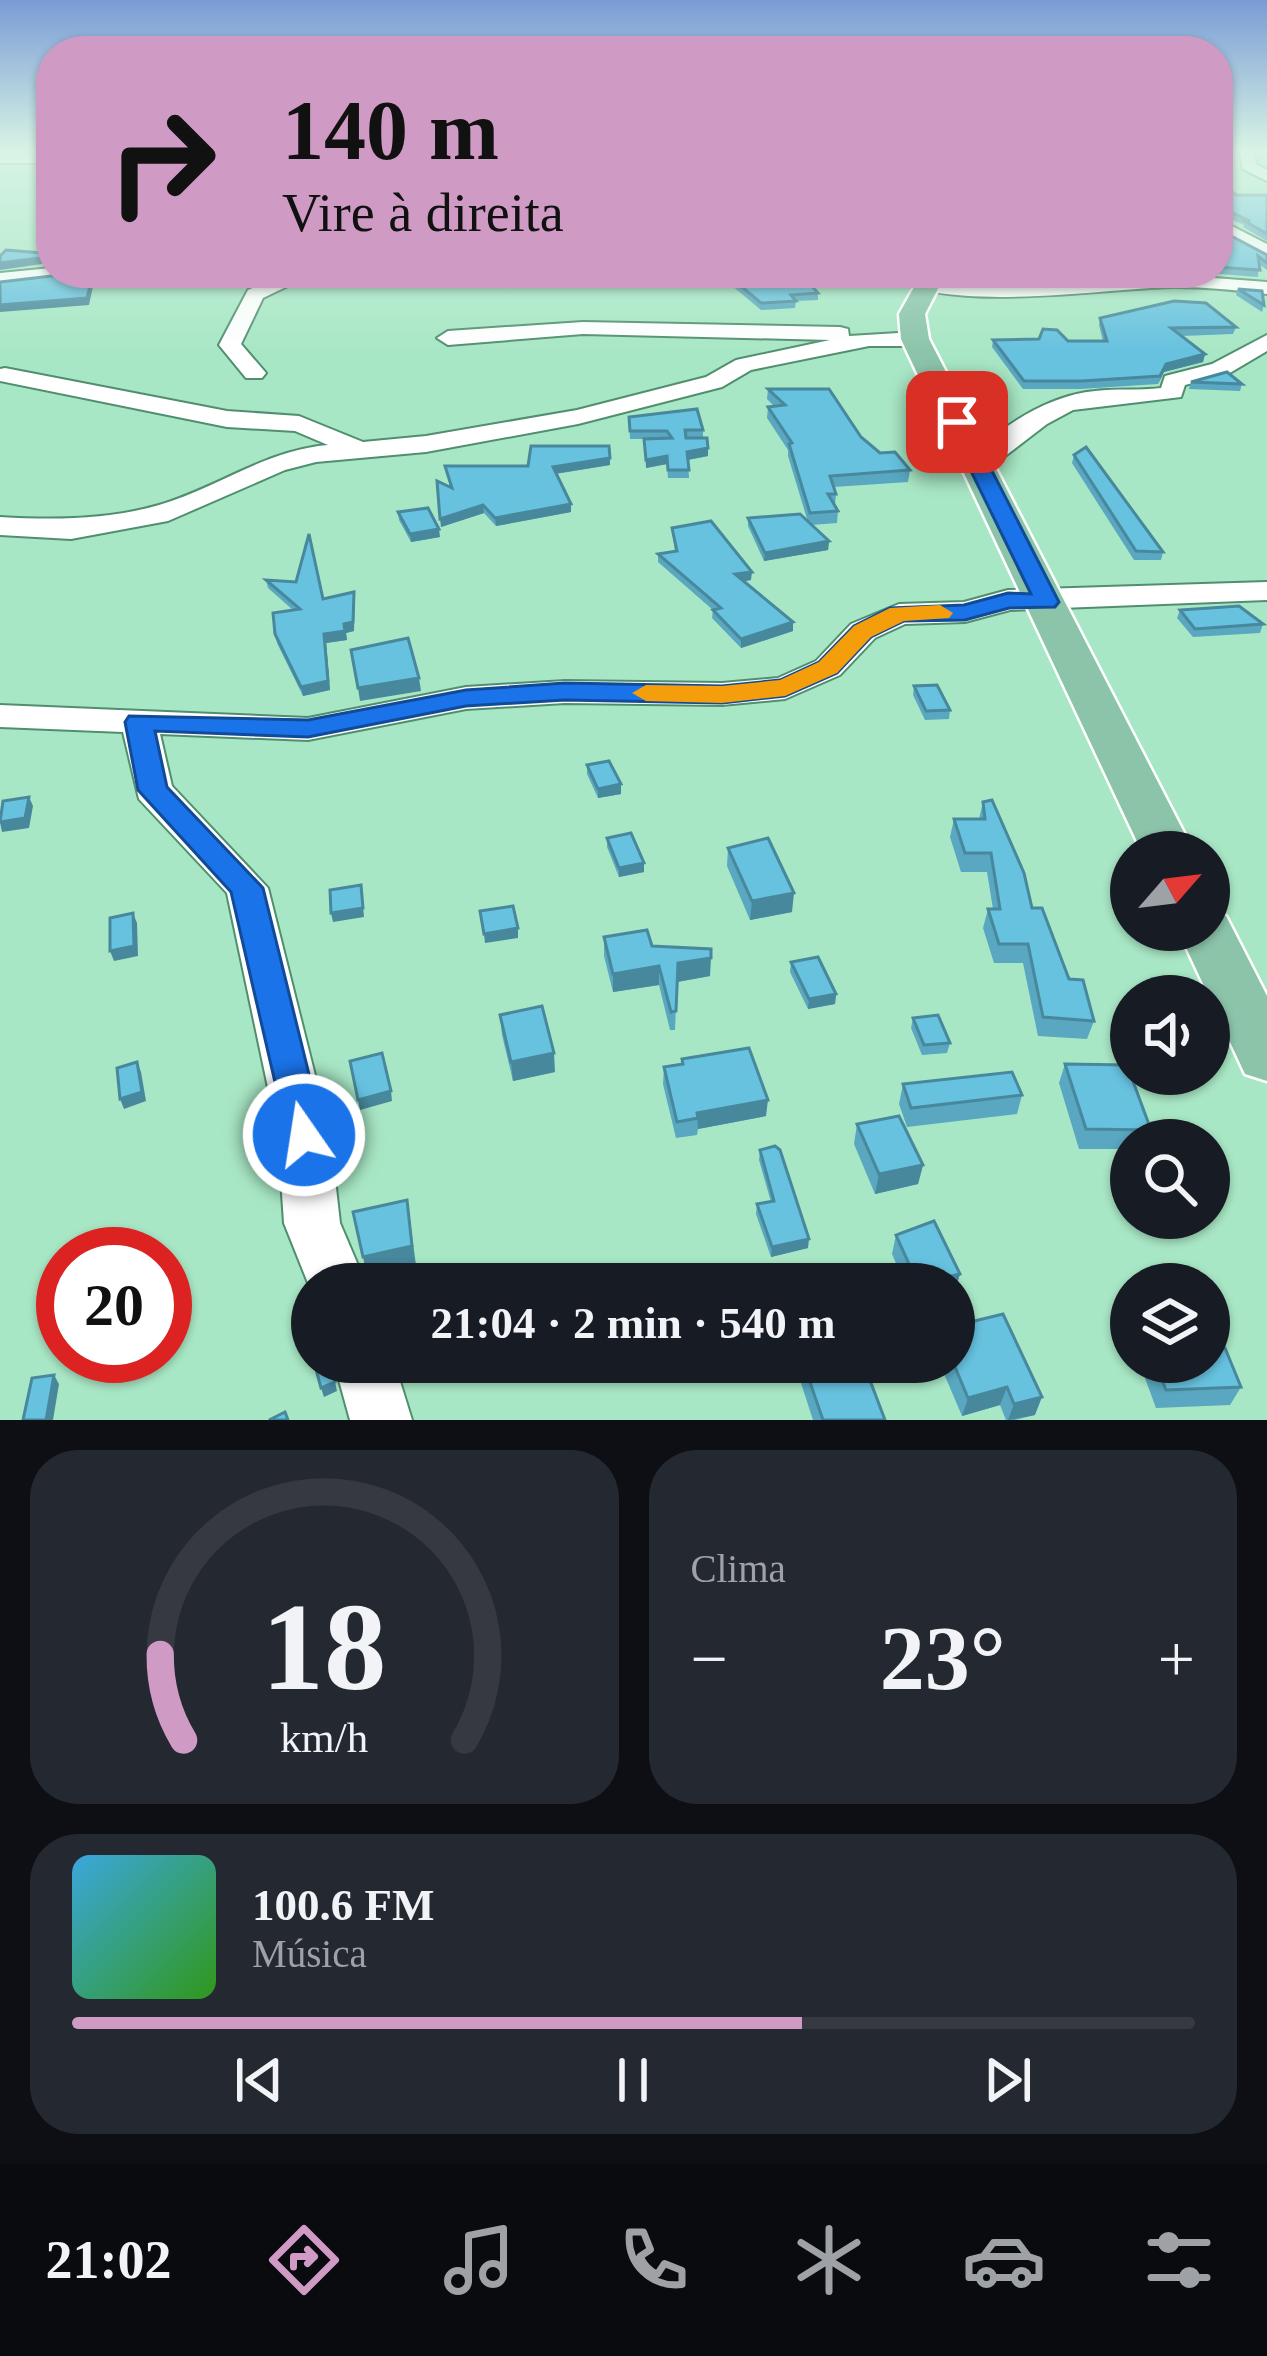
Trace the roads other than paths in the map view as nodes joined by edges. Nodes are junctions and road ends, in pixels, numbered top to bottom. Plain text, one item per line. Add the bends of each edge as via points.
1 (1233, 233) edge
2 (1267, 252) edge
3 (36, 275) edge
4 (0, 279) edge
5 (1233, 285) edge
6 (269, 288) edge
7 (916, 288) edge
8 (1267, 288) edge
9 (448, 338) dead end
10 (868, 339) junction
11 (915, 339) junction
12 (1267, 342) edge
13 (254, 373) dead end
14 (5, 375) dead end
15 (362, 449) junction
16 (978, 464) junction
17 (0, 526) edge
18 (1267, 591) edge
19 (1047, 602) junction
20 (0, 716) edge
21 (139, 722) junction
22 (1158, 831) edge
23 (1216, 951) edge
24 (1267, 1056) edge
25 (329, 1263) edge
26 (370, 1383) edge
27 (381, 1420) edge

1 - 2 street
3 - 4 street
5 - 8 street
6 - 13 street via 255,294 230,345
7 - 11 main road
9 - 10 street via 583,328 780,329
10 - 11 street
10 - 15 street via 744,365 714,382 578,417
11 - 16 main road
12 - 16 street via 1220,370 1173,381 1173,392 1077,401 1033,418
14 - 15 street via 227,419 299,424
15 - 17 street via 276,464 168,512 70,530
16 - 19 main road
18 - 19 street
19 - 21 street via 899,614 862,631 828,668 785,688 466,698 308,729
19 - 22 main road
20 - 21 street
21 - 25 street via 153,790 247,888 304,1135 312,1223
23 - 24 main road
26 - 27 street

